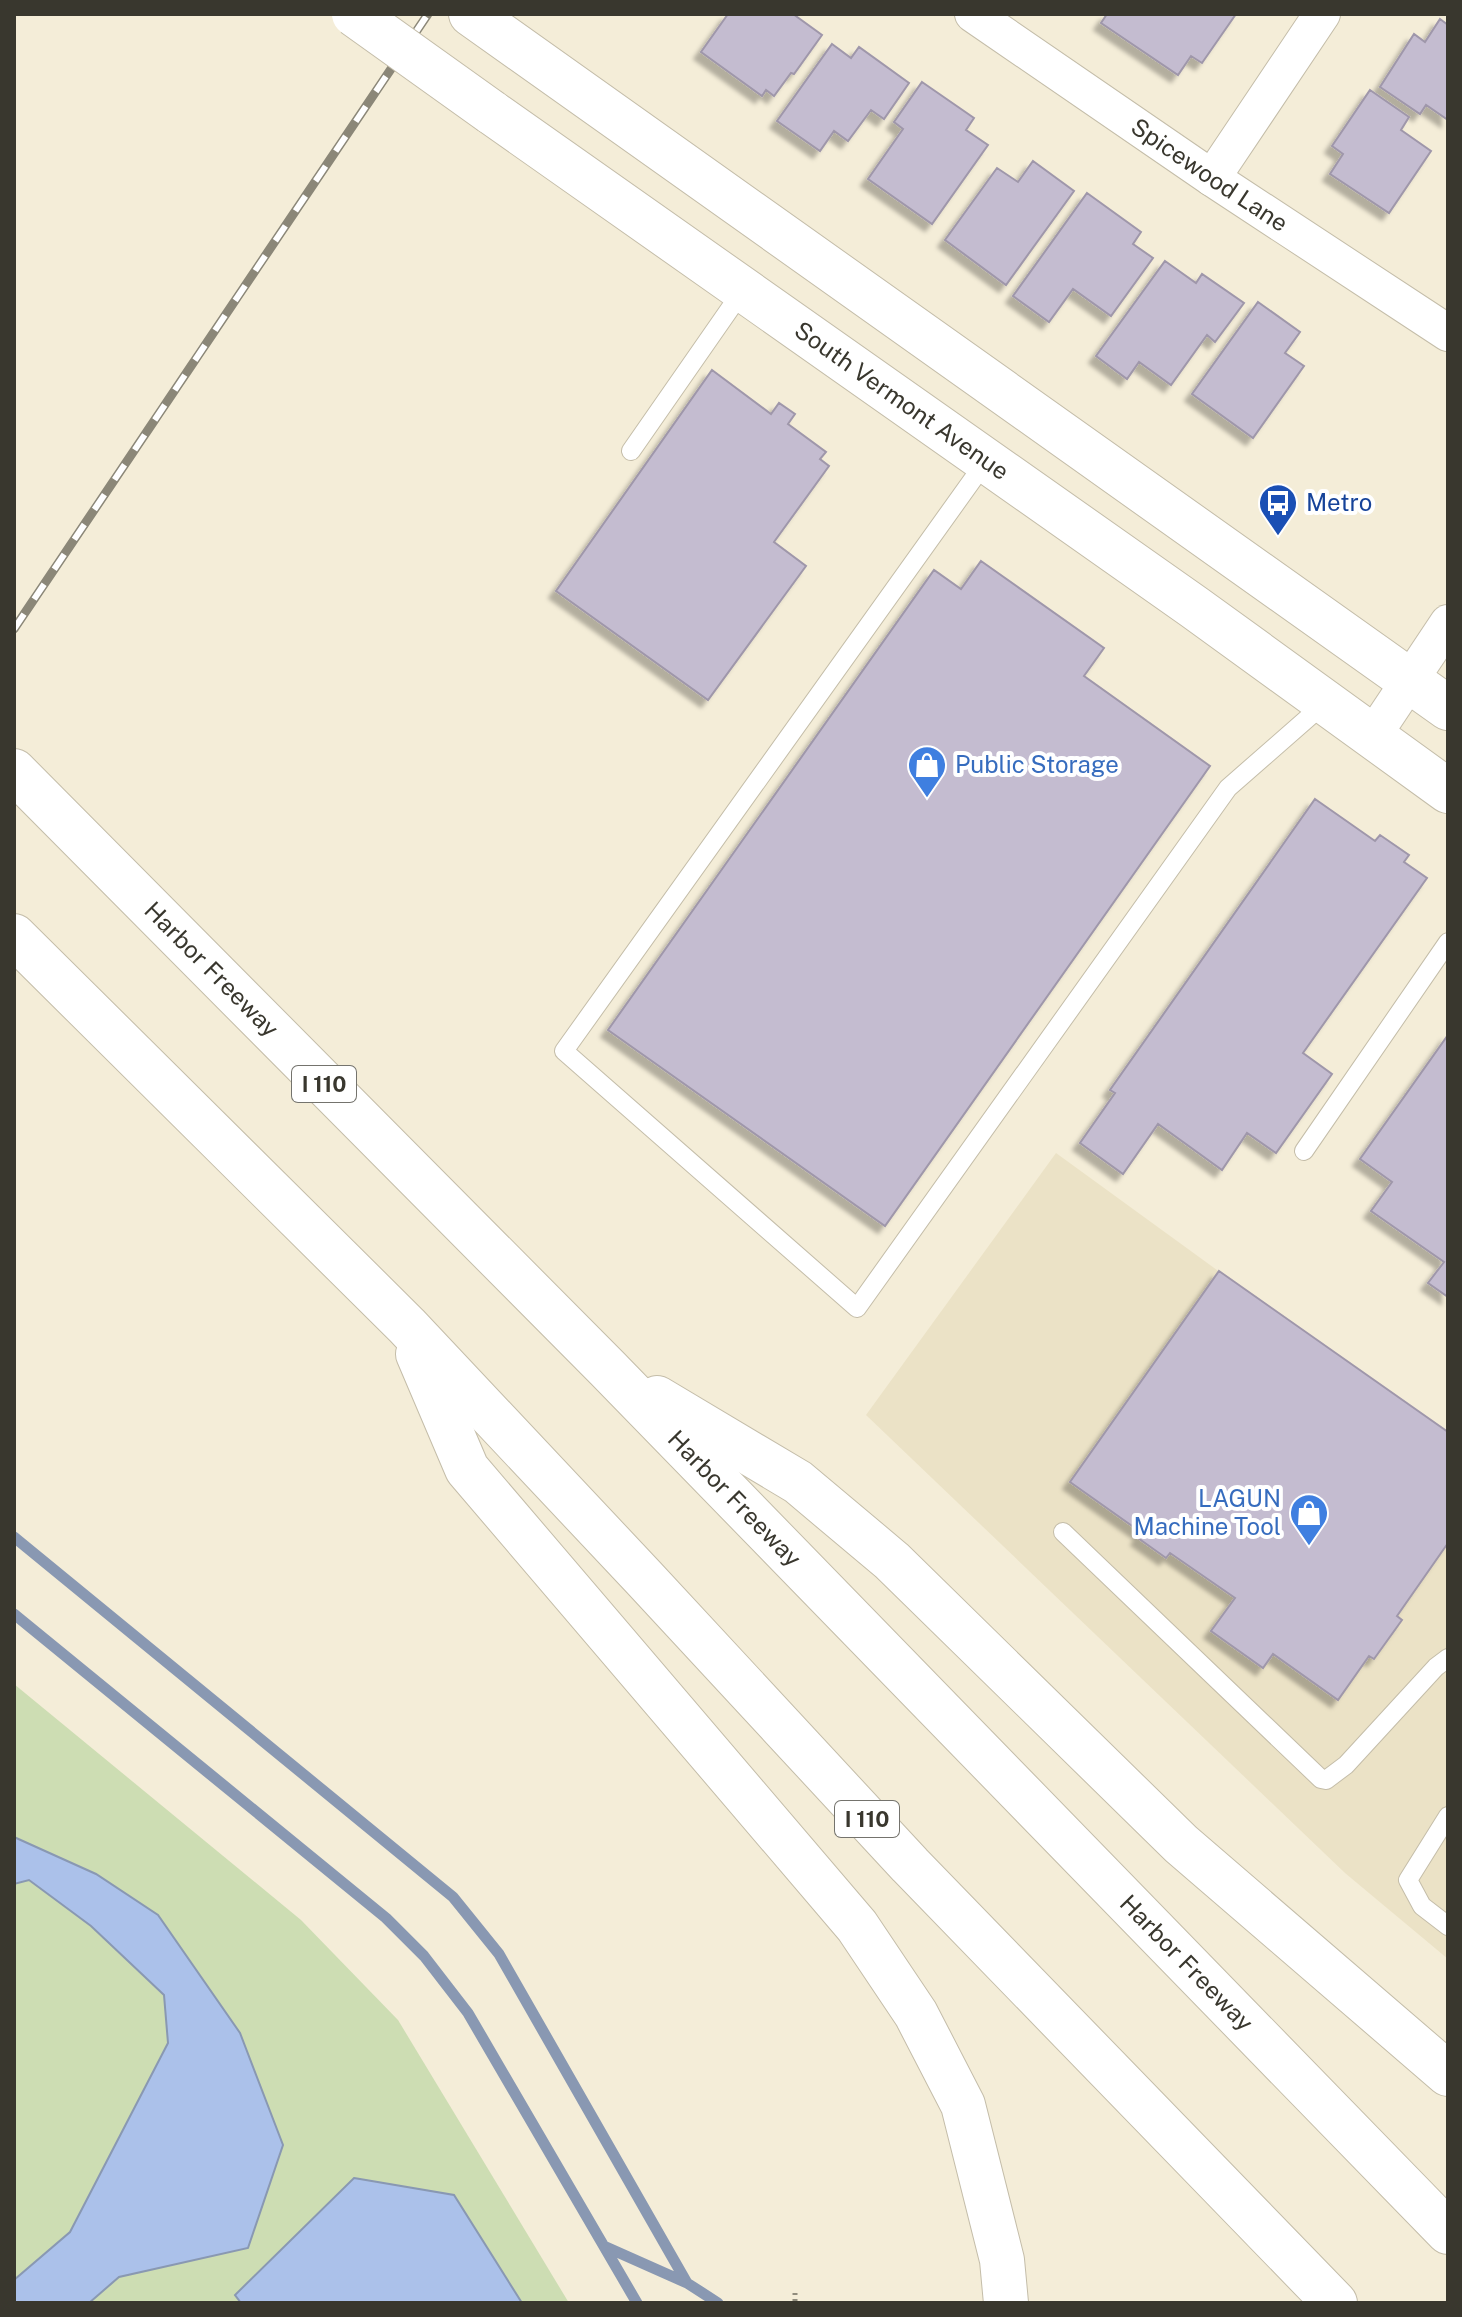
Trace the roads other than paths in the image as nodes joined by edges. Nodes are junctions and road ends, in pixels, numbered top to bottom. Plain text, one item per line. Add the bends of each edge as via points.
1 (354, 14) edge
2 (471, 14) edge
3 (973, 14) edge
4 (1322, 14) edge
5 (1212, 178) junction
6 (743, 290) junction
7 (1448, 333) edge
8 (631, 451) dead end
9 (986, 461) junction
10 (1448, 623) edge
11 (1409, 680) junction
12 (1325, 703) junction
13 (1448, 708) edge
14 (1372, 737) junction
15 (28, 785) edge
16 (1448, 791) edge
17 (14, 936) edge
18 (1448, 942) edge
19 (1304, 1151) dead end
20 (407, 1326) junction
21 (607, 1368) junction
22 (1063, 1532) dead end
23 (1448, 1658) edge
24 (1448, 1816) edge
25 (1448, 1926) edge
26 (1448, 2074) edge
27 (1448, 2232) edge
28 (1006, 2303) edge
29 (1335, 2303) edge

1 - 6 main road, South Vermont Avenue, bridge
2 - 11 main road
3 - 5 street, Spicewood Lane
4 - 5 street
5 - 7 street, Spicewood Lane
6 - 8 lane
6 - 9 main road, South Vermont Avenue
9 - 12 main road, South Vermont Avenue
9 - 12 lane via 564,1051 857,1308 1228,788
10 - 11 street
11 - 13 main road
11 - 14 street
12 - 14 main road, South Vermont Avenue
14 - 16 main road, South Vermont Avenue
15 - 21 main road, Harbor Freeway / I 110
17 - 20 main road, I 110
18 - 19 lane
20 - 28 main road via 467,1469 857,1926 916,2014 963,2105 1002,2260
20 - 29 main road, I 110 via 910,1865
21 - 26 main road via 810,1492 892,1561 1181,1844
21 - 27 main road, Harbor Freeway / I 110
22 - 23 lane via 1321,1779 1346,1765
24 - 25 lane via 1408,1880 1422,1906

